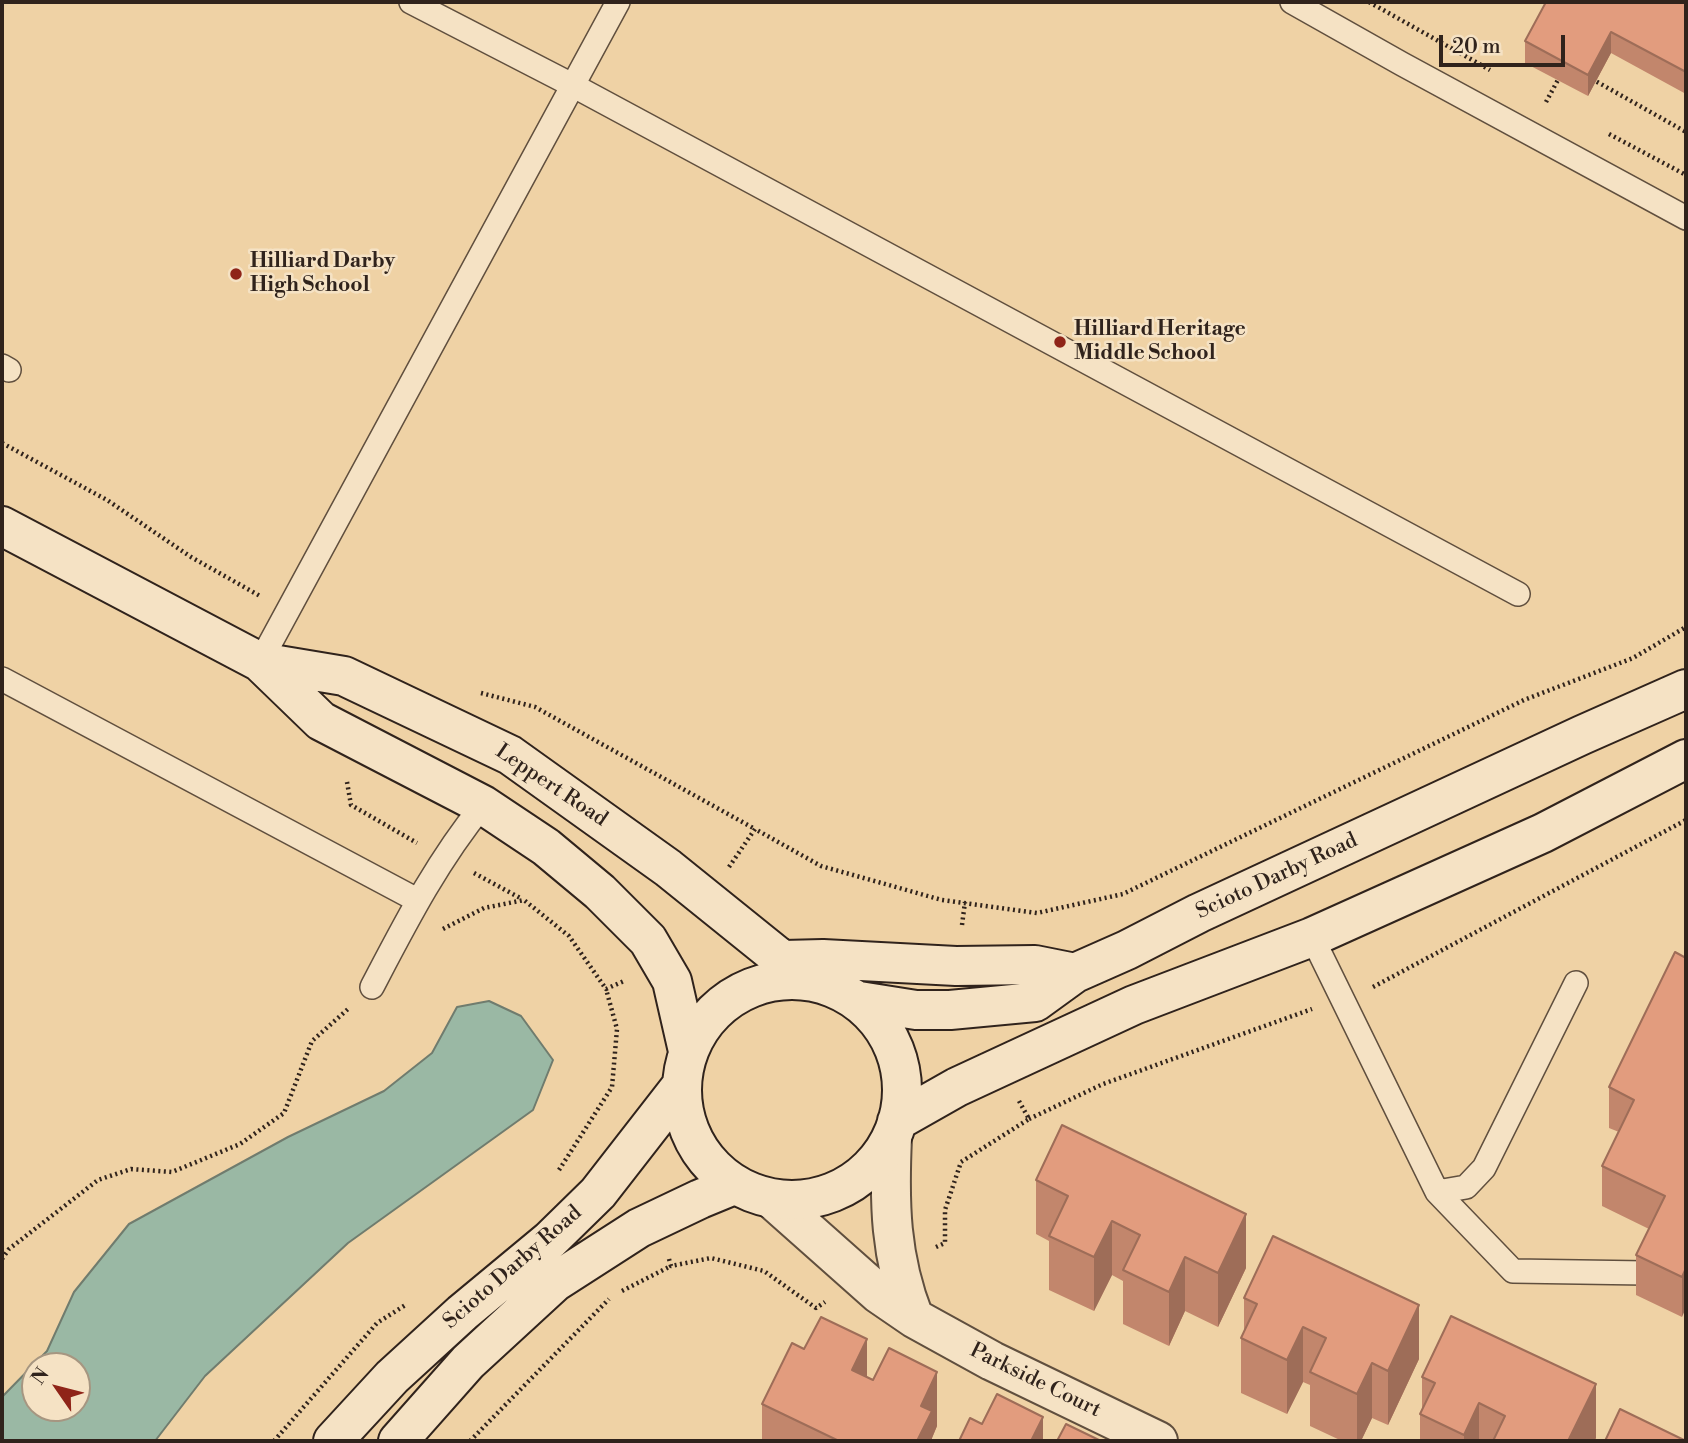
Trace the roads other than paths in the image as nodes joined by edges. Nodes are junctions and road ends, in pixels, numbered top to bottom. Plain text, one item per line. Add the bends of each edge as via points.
1 (411, 2) edge
2 (618, 2) edge
3 (1293, 2) edge
4 (574, 86) junction
5 (1686, 218) edge
6 (2, 526) edge
7 (1518, 594) dead end
8 (260, 662) junction
9 (2, 679) edge
10 (1686, 689) edge
11 (1686, 759) edge
12 (483, 805) junction
13 (417, 900) junction
14 (1312, 937) junction
15 (795, 970) junction
16 (1075, 973) junction
17 (1576, 983) dead end
18 (372, 987) dead end
19 (859, 1001) junction
20 (685, 1068) junction
21 (894, 1130) junction
22 (734, 1185) junction
23 (1437, 1192) junction
24 (772, 1199) junction
25 (1646, 1273) edge
26 (914, 1318) junction
27 (333, 1441) edge
28 (398, 1441) edge
29 (1158, 1441) edge

1 - 4 lane
2 - 4 lane
3 - 5 lane
4 - 7 lane
4 - 8 lane
6 - 8 main road, Leppert Road
8 - 12 main road, Leppert Road via 321,721
8 - 15 main road, Leppert Road via 344,676 510,755 668,868
9 - 13 lane
10 - 16 main road, Scioto Darby Road
11 - 14 main road via 1544,833
12 - 13 lane
12 - 20 main road, Leppert Road via 546,847 648,940 672,981
13 - 18 lane
14 - 21 main road via 1135,1005 957,1087
14 - 23 lane
15 - 16 main road via 822,960 1035,965
15 - 19 main road
15 - 20 main road via 786,979 752,986 722,1004 698,1030
16 - 19 main road, Scioto Darby Road via 1035,1002 916,1010
17 - 23 lane via 1484,1168 1466,1187
19 - 21 main road via 884,1028 900,1063 903,1101
20 - 22 main road via 681,1098 689,1133 708,1163
20 - 27 main road, Scioto Darby Road via 598,1193 401,1368
21 - 24 main road via 870,1169 839,1191 802,1201
21 - 26 main road via 890,1184 894,1251
22 - 24 main road
22 - 28 main road, Scioto Darby Road via 639,1228 555,1282 468,1362
23 - 25 lane via 1513,1271
24 - 26 main road, Parkside Court via 879,1294
26 - 29 main road, Parkside Court

